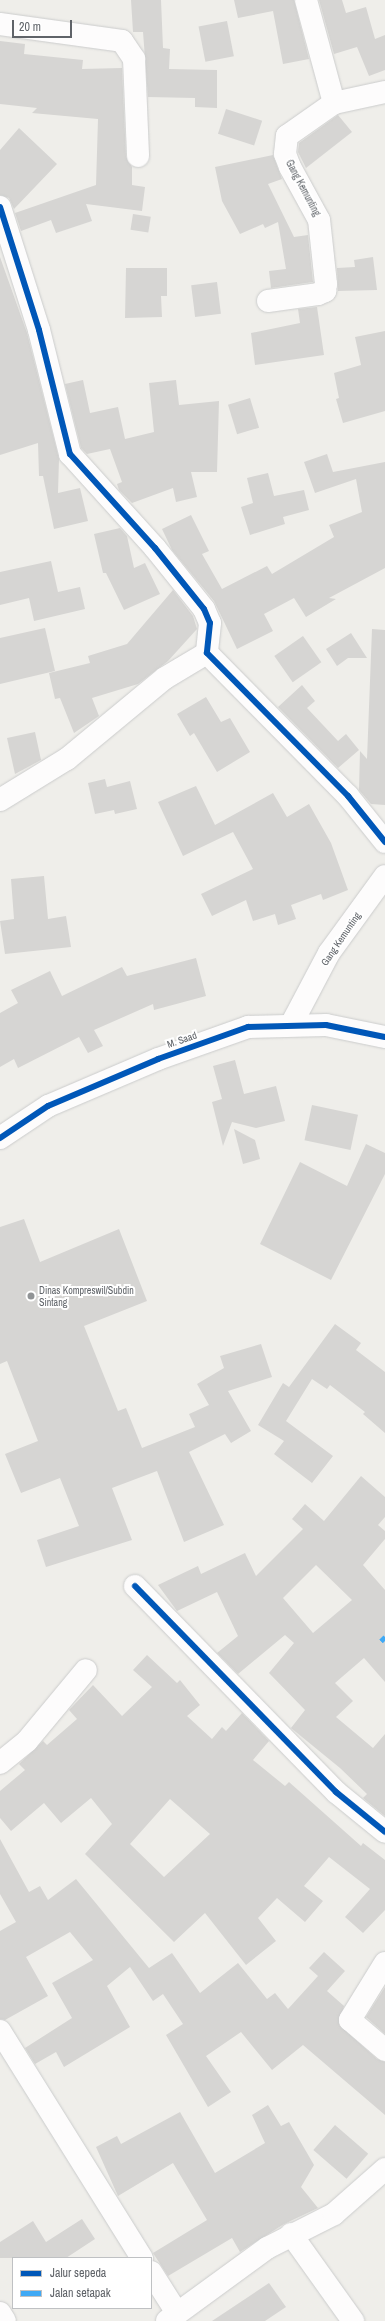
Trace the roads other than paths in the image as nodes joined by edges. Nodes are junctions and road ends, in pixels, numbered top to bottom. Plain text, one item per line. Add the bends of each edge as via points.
1 (306, 0) edge
2 (0, 24) edge
3 (385, 92) edge
4 (334, 102) junction
5 (138, 156) dead end
6 (0, 207) edge
7 (268, 301) dead end
8 (207, 653) junction
9 (0, 800) edge
10 (385, 842) edge
11 (385, 876) edge
12 (291, 1024) junction
13 (385, 1037) edge
14 (0, 1138) edge
15 (135, 1586) dead end
16 (86, 1670) dead end
17 (0, 1762) edge
18 (385, 1832) edge
19 (385, 1963) edge
20 (0, 2031) edge
21 (385, 2050) edge
22 (385, 2169) edge
23 (291, 2234) junction
24 (141, 2257) edge
25 (152, 2274) edge
26 (0, 2313) edge
27 (172, 2317) edge
28 (5, 2321) edge
29 (353, 2321) edge

1 - 4 street
2 - 5 street via 122,40 134,59
3 - 4 street, Gang Kemunting
4 - 7 street, Gang Kemunting via 296,128 287,136 285,145 290,167 319,220 325,291
6 - 8 street via 39,330 70,454 155,548 204,609 210,623
8 - 9 street via 165,678 67,759
8 - 10 street via 343,791
11 - 12 street, Gang Kemunting via 330,953
12 - 13 street, M. Saad via 326,1024
12 - 14 street, M. Saad via 248,1027 158,1059 48,1106
15 - 18 street via 336,1792
16 - 17 street via 27,1741
19 - 21 street via 350,2020
20 - 24 street
22 - 23 street via 334,2214
23 - 27 street
23 - 29 street
25 - 27 street
26 - 28 street

